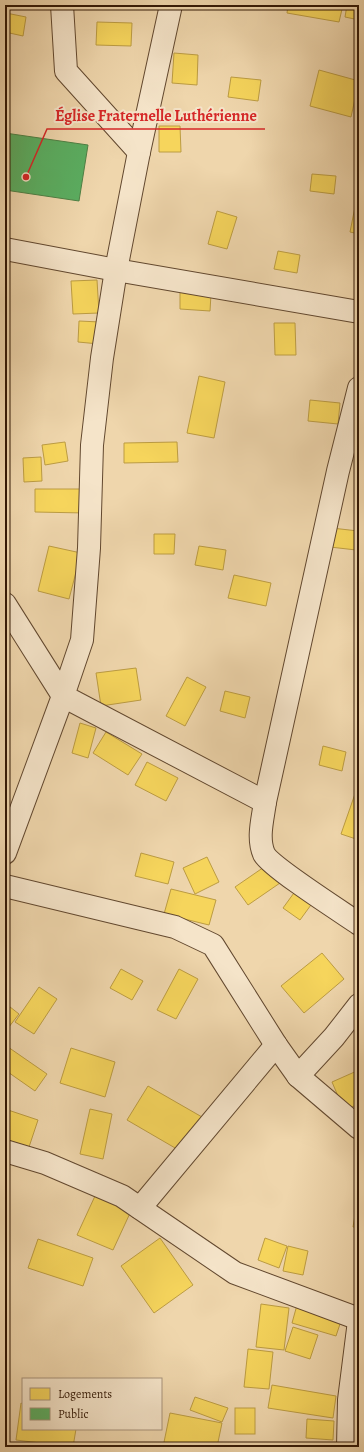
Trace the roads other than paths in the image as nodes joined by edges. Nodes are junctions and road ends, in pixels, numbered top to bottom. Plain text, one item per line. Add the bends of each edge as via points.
1 (62, 5) edge
2 (171, 5) edge
3 (138, 152) junction
4 (5, 248) edge
5 (116, 270) junction
6 (359, 312) edge
7 (359, 388) edge
8 (5, 604) edge
9 (63, 696) junction
10 (265, 802) junction
11 (5, 853) edge
12 (5, 886) edge
13 (359, 924) edge
14 (359, 1005) edge
15 (276, 1045) junction
16 (298, 1076) junction
17 (359, 1128) edge
18 (5, 1151) edge
19 (140, 1208) junction
20 (359, 1320) edge
21 (348, 1447) edge

1 - 3 street via 66,71
2 - 3 street
3 - 5 street
4 - 5 street
5 - 6 street
5 - 9 street via 92,444 89,548 82,640
7 - 10 street via 338,471
8 - 9 street
9 - 10 street
9 - 11 street
10 - 13 street via 260,837 265,855 279,868
12 - 15 street via 175,927 213,945
14 - 16 street
15 - 16 street
15 - 19 street
16 - 17 street
18 - 19 street via 45,1163 122,1196
19 - 20 street via 235,1273
20 - 21 street via 349,1400

